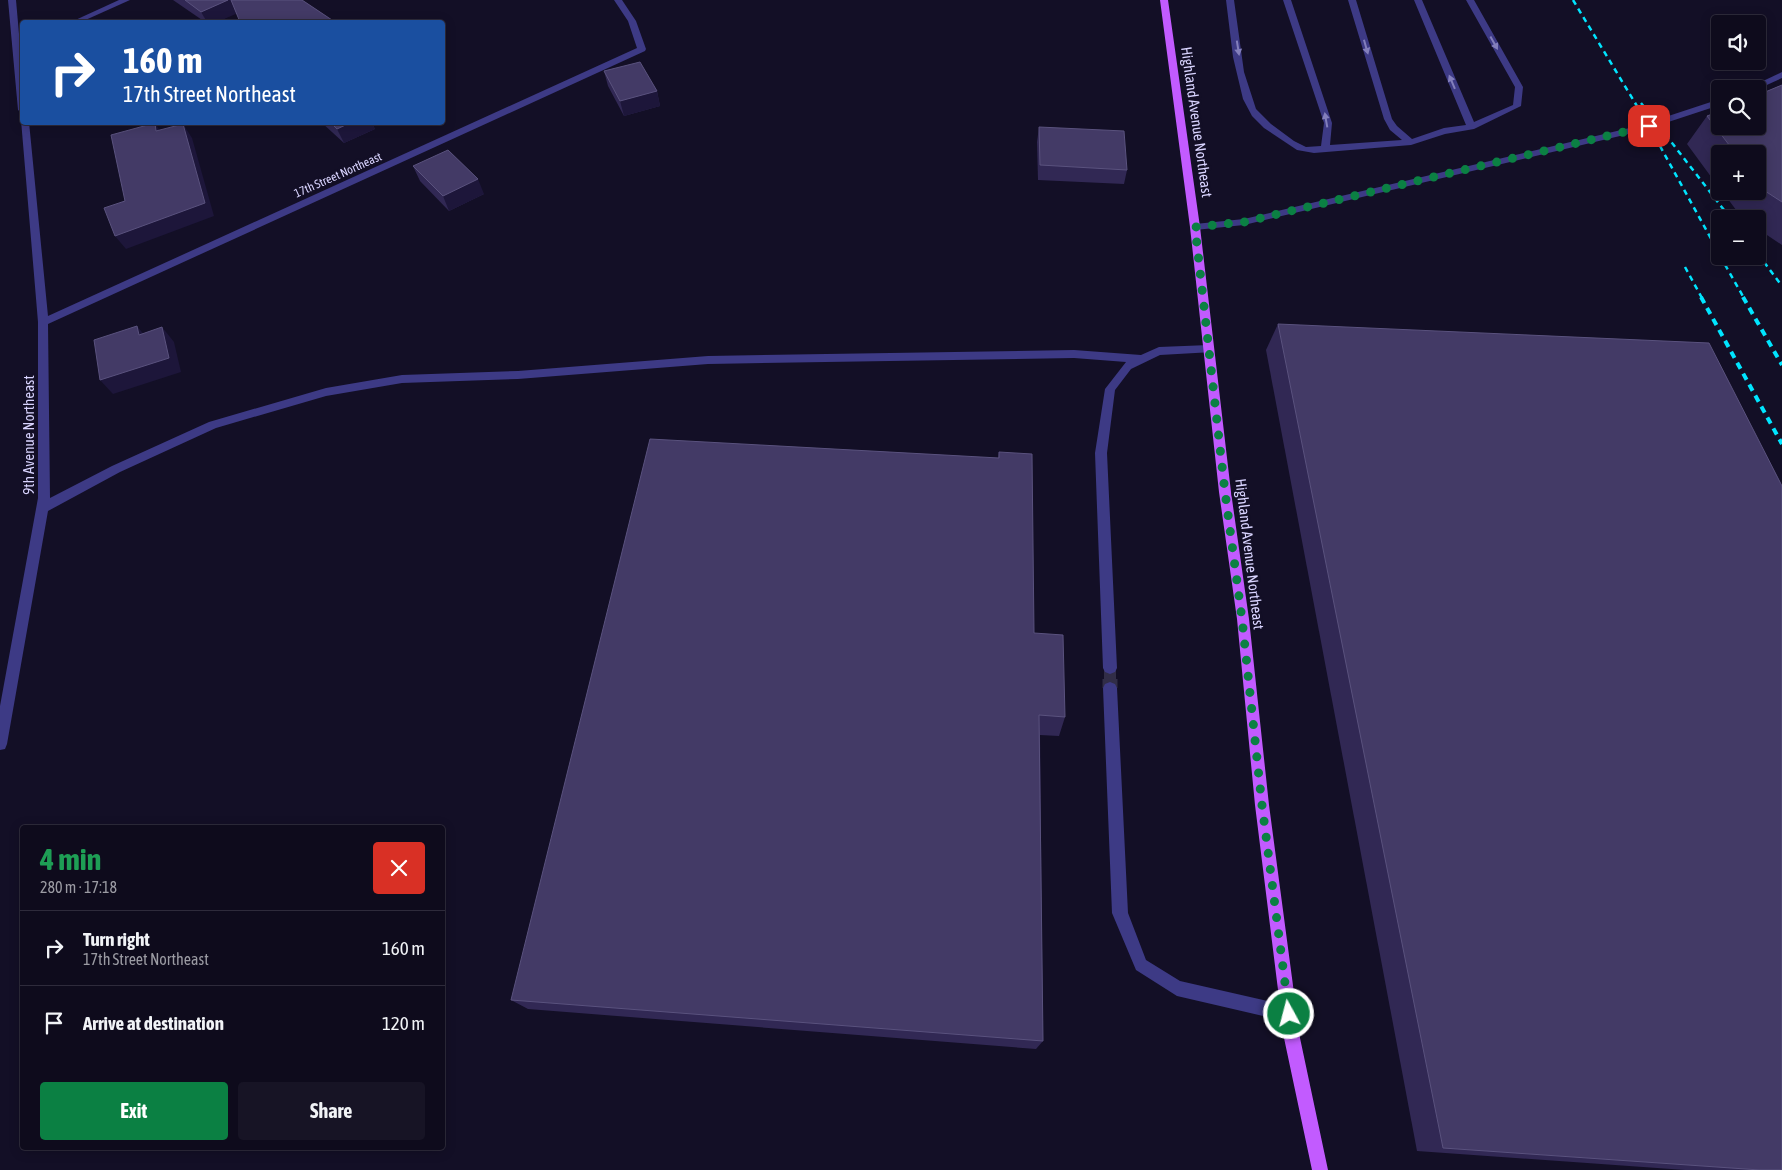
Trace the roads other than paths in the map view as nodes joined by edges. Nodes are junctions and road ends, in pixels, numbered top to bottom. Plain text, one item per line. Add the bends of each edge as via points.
1 (12, 0) edge
2 (126, 0) edge
3 (618, 0) edge
4 (1164, 0) edge
5 (1230, 0) edge
6 (1287, 0) edge
7 (1352, 0) edge
8 (1418, 0) edge
9 (1470, 0) edge
10 (80, 20) edge
11 (19, 43) edge
12 (20, 65) edge
13 (1782, 75) edge
14 (1766, 82) edge
15 (1711, 105) edge
16 (24, 125) edge
17 (1471, 127) junction
18 (1411, 142) junction
19 (1325, 148) junction
20 (1195, 227) junction
21 (42, 322) junction
22 (1209, 350) junction
23 (1142, 360) junction
24 (42, 508) junction
25 (1110, 668) tunnel mouth
26 (1110, 688) tunnel mouth
27 (0, 744) edge
28 (1289, 1014) junction
29 (1320, 1170) edge

1 - 11 street
2 - 10 street
3 - 21 street, 17th Street Northeast via 632,21 642,49
4 - 20 main road, Highland Avenue Northeast
5 -> 19 street via 1244,91 1252,108 1264,124 1297,148 1313,152
19 -> 6 street via 1328,123
7 -> 18 street via 1388,119 1393,128
17 -> 8 street
9 -> 17 street via 1518,87 1517,106
11 - 12 street
13 - 14 street
15 - 20 street via 1649,126 1244,222
16 - 21 street, 9th Avenue Northeast
17 - 18 street
18 - 19 street
20 - 22 main road, Highland Avenue Northeast
21 - 24 street, 9th Avenue Northeast
22 - 23 street via 1159,351
22 - 28 main road, Highland Avenue Northeast
23 - 24 street via 1074,354 708,360 518,375 402,379 326,392 213,426 116,469
23 - 25 street via 1127,366 1110,389 1101,453
24 - 27 street, 9th Avenue Northeast
26 - 28 street via 1120,913 1142,965 1177,988
28 - 29 main road, Highland Avenue Northeast

